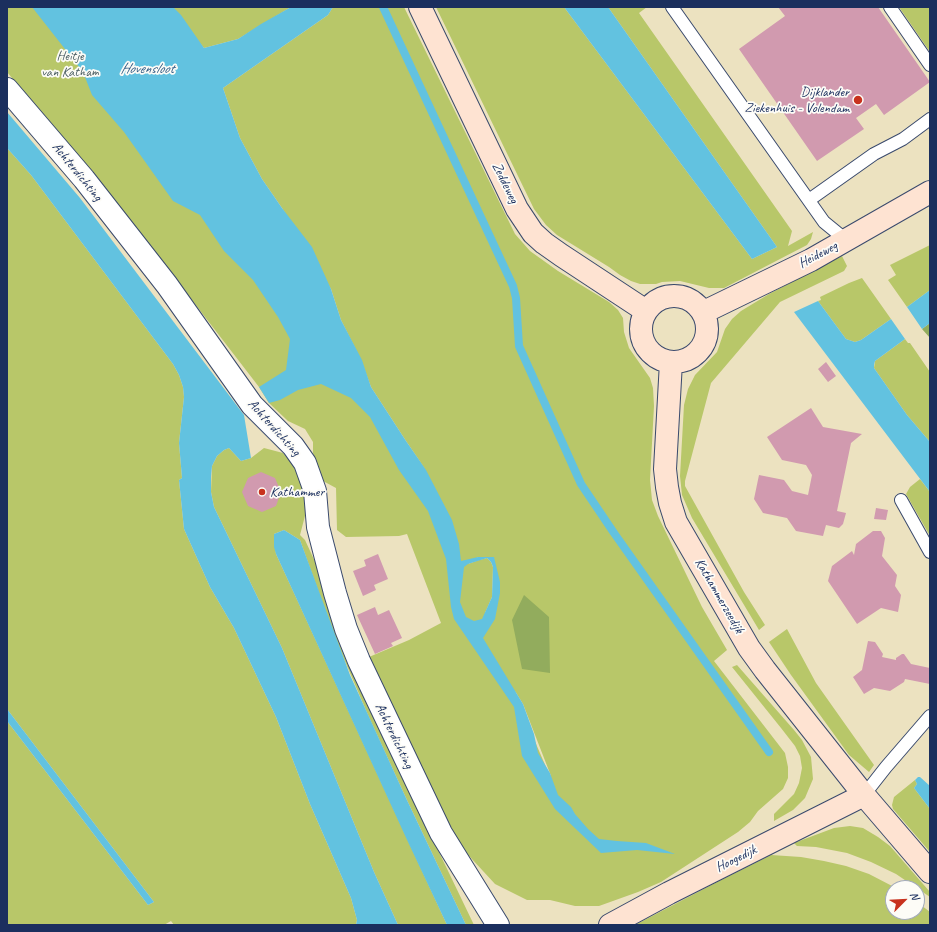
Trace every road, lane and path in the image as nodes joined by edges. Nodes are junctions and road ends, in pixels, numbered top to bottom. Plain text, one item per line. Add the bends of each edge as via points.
1 (420, 7) edge
2 (672, 7) edge
3 (890, 7) edge
4 (930, 65) edge
5 (7, 89) edge
6 (930, 120) edge
7 (930, 192) edge
8 (809, 200) junction
9 (846, 240) junction
10 (646, 311) junction
11 (704, 312) junction
12 (671, 362) junction
13 (901, 500) dead end
14 (930, 552) edge
15 (930, 716) edge
16 (864, 795) junction
17 (930, 872) edge
18 (498, 925) edge
19 (610, 925) edge

1 - 10 main road, Zeddeweg via 517,209 533,232 561,255
2 - 8 lane
3 - 4 lane
5 - 18 street, Achterdichting via 84,179 167,286 252,405 293,446 305,463 315,491 318,527 335,594 359,661 441,833
6 - 8 lane via 903,139 874,154
7 - 9 main road, Heideweg
8 - 9 lane via 824,222
9 - 11 main road, Heideweg via 811,260
10 - 11 main road via 660,298 680,296 695,302
10 - 12 main road via 642,323 642,338 650,352 660,359
11 - 12 main road via 708,330 699,352 686,361
12 - 16 main road, Kathammerzeedijk via 665,469 668,495 676,522 749,648 809,728
13 - 14 lane
15 - 16 lane
16 - 17 main road, Kathammerzeedijk
16 - 19 main road, Hoogedijk

